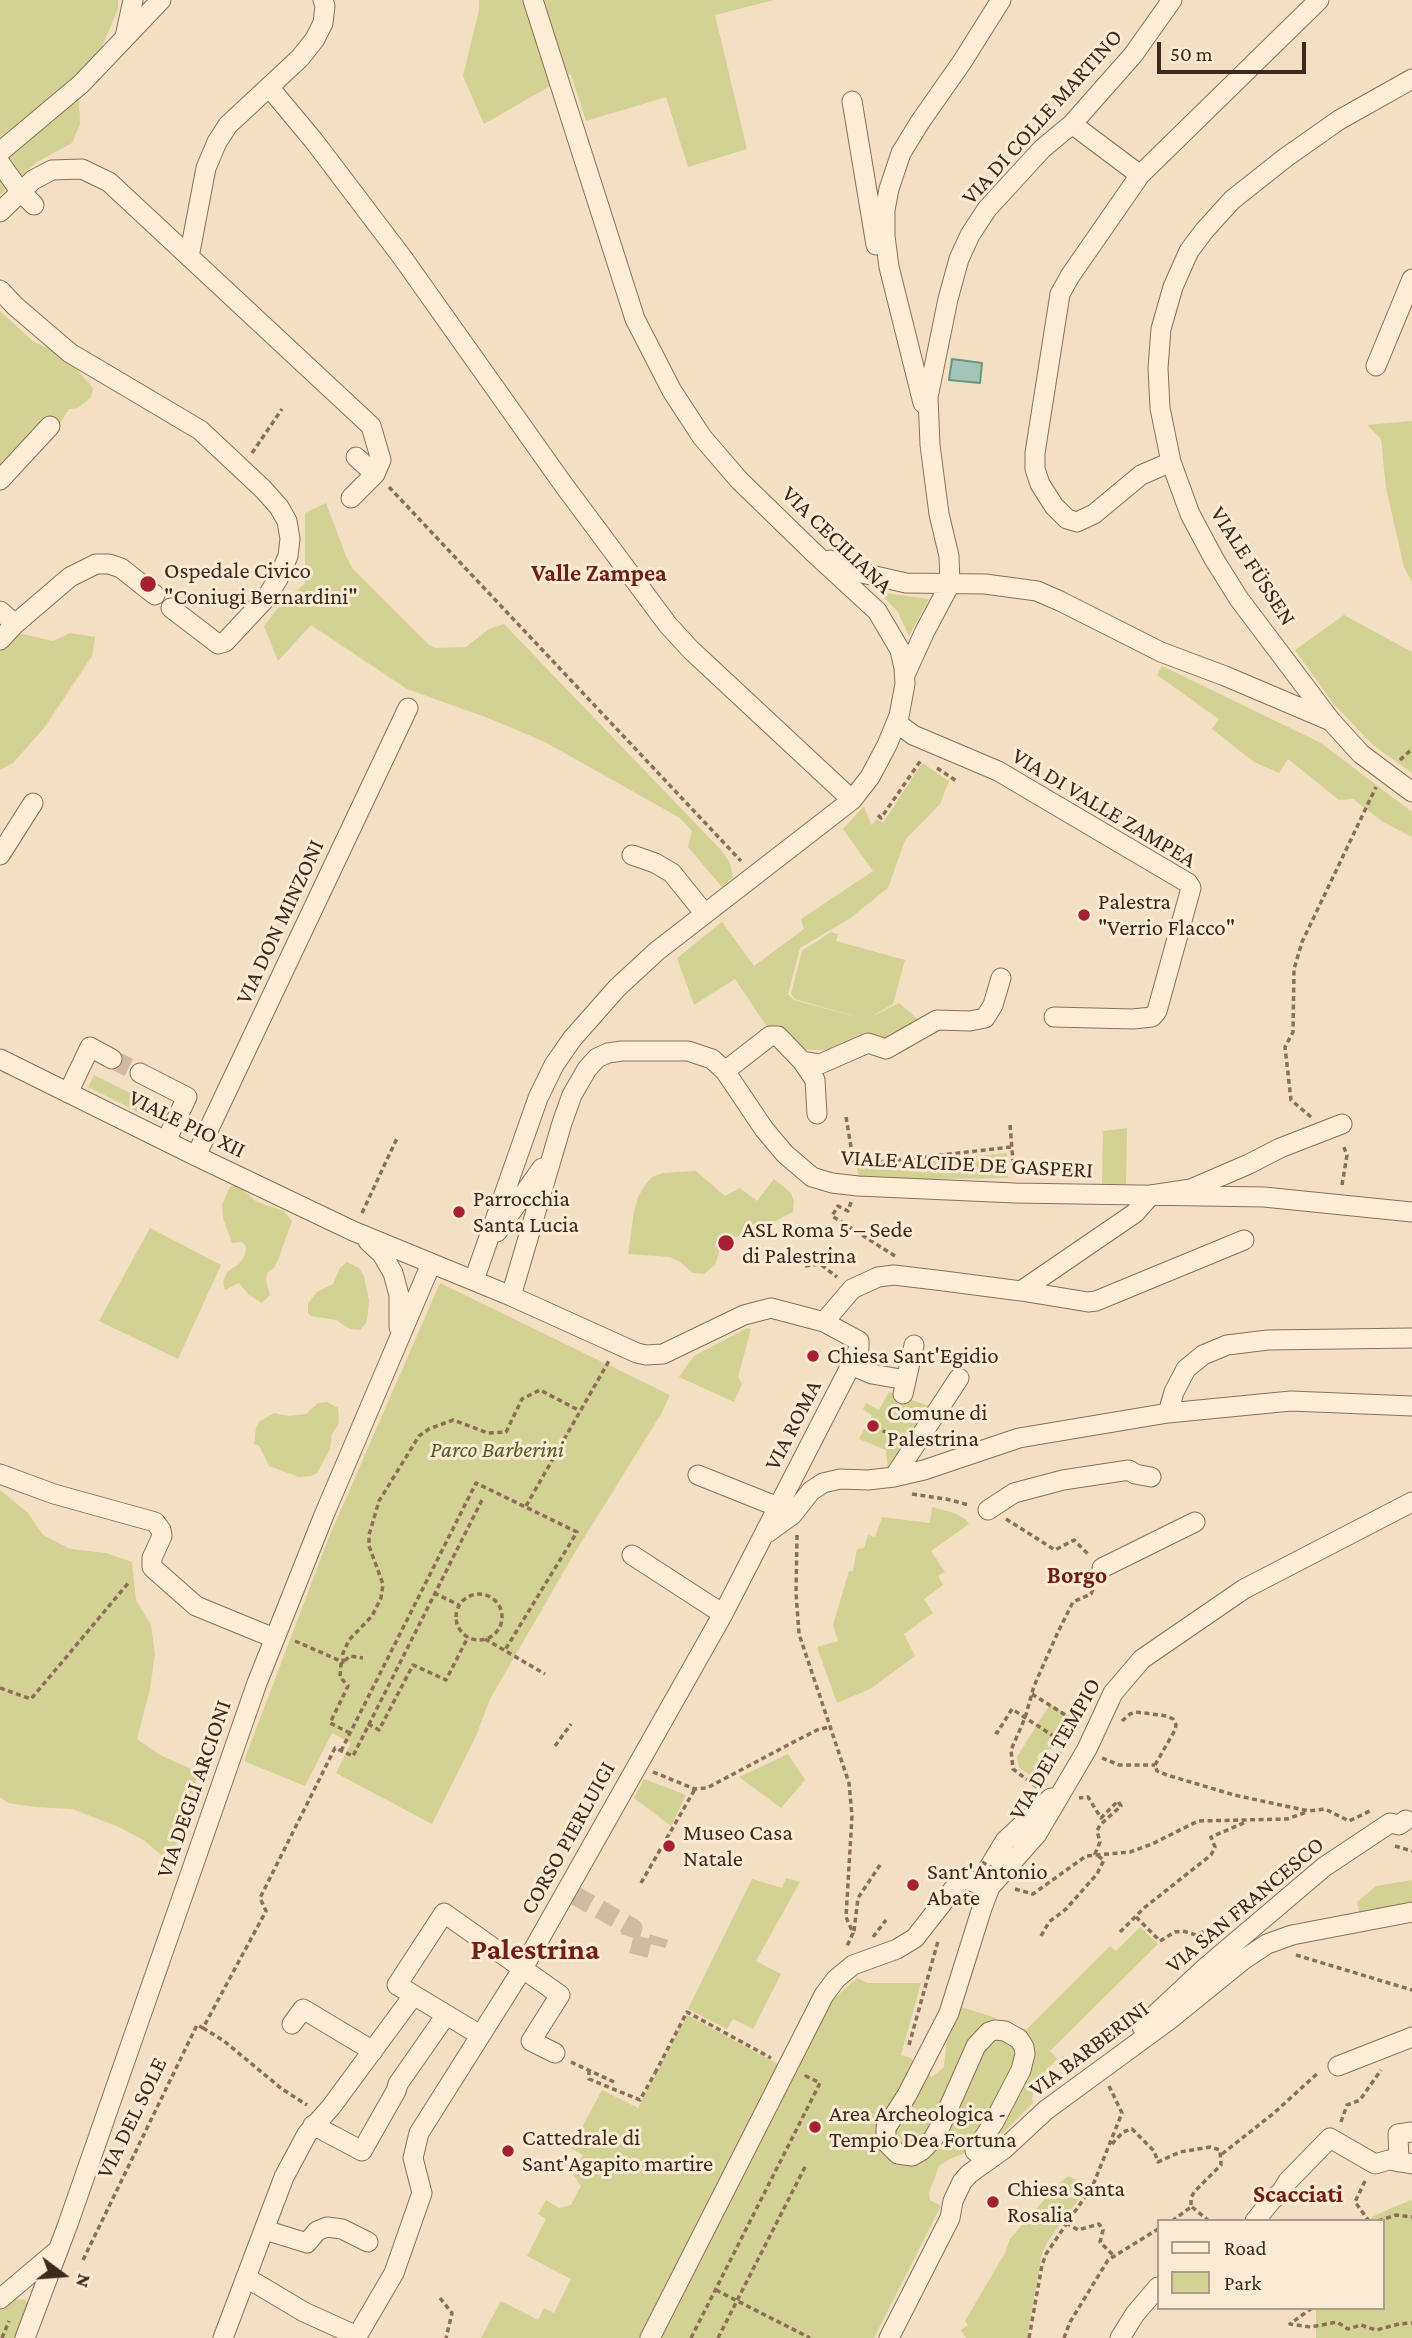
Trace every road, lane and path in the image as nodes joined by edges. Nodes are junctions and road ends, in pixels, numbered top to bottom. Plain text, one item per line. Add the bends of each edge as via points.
1 (133, 0) edge
2 (161, 0) edge
3 (323, 0) edge
4 (533, 0) edge
5 (1001, 0) edge
6 (1172, 0) edge
7 (1319, 0) edge
8 (124, 41) junction
9 (1412, 79) edge
10 (268, 87) junction
11 (852, 101) dead end
12 (1072, 124) junction
13 (0, 152) edge
14 (0, 163) edge
15 (1140, 176) junction
16 (27, 198) junction
17 (0, 212) edge
18 (190, 257) junction
19 (1412, 279) edge
20 (894, 288) junction
21 (0, 290) edge
22 (1376, 366) dead end
23 (282, 408) dead end
24 (929, 424) junction
25 (50, 426) dead end
26 (356, 457) dead end
27 (1171, 462) junction
28 (242, 468) junction
29 (375, 474) junction
30 (0, 480) edge
31 (351, 498) dead end
32 (813, 552) junction
33 (950, 584) junction
34 (155, 595) dead end
35 (171, 608) dead end
36 (8, 617) edge
37 (0, 640) edge
38 (905, 676) junction
39 (408, 708) dead end
40 (1331, 721) junction
41 (897, 723) junction
42 (1412, 749) edge
43 (1387, 774) junction
44 (958, 782) dead end
45 (1412, 792) edge
46 (852, 800) junction
47 (33, 803) dead end
48 (878, 815) dead end
49 (0, 855) edge
50 (632, 855) dead end
51 (755, 875) junction
52 (705, 914) junction
53 (1001, 978) dead end
54 (1054, 1017) dead end
55 (0, 1059) edge
56 (112, 1059) tunnel mouth
57 (802, 1062) junction
58 (725, 1071) junction
59 (140, 1073) tunnel mouth
60 (68, 1093) junction
61 (817, 1114) dead end
62 (846, 1117) dead end
63 (1010, 1125) dead end
64 (1335, 1128) junction
65 (398, 1136) dead end
66 (524, 1136) junction
67 (166, 1141) junction
68 (1011, 1147) junction
69 (555, 1149) junction
70 (196, 1156) junction
71 (854, 1165) junction
72 (1014, 1179) dead end
73 (858, 1186) junction
74 (1151, 1195) junction
75 (523, 1198) junction
76 (1340, 1205) junction
77 (1412, 1212) edge
78 (832, 1216) dead end
79 (354, 1231) junction
80 (1244, 1240) dead end
81 (485, 1248) junction
82 (524, 1250) junction
83 (431, 1264) junction
84 (820, 1264) dead end
85 (805, 1266) dead end
86 (895, 1266) junction
87 (474, 1280) junction
88 (1021, 1290) junction
89 (511, 1296) junction
90 (824, 1322) junction
91 (1412, 1338) edge
92 (914, 1345) dead end
93 (617, 1346) junction
94 (391, 1359) junction
95 (851, 1365) junction
96 (959, 1378) dead end
97 (1412, 1406) edge
98 (580, 1411) junction
99 (1168, 1413) junction
100 (867, 1424) dead end
101 (915, 1443) junction
102 (0, 1474) edge
103 (698, 1475) dead end
104 (894, 1477) junction
105 (1152, 1477) dead end
106 (482, 1500) dead end
107 (1412, 1502) edge
108 (526, 1506) junction
109 (788, 1508) junction
110 (988, 1510) dead end
111 (1195, 1522) dead end
112 (632, 1555) dead end
113 (1102, 1568) joint
114 (130, 1581) dead end
115 (435, 1593) junction
116 (459, 1605) junction
117 (723, 1614) junction
118 (468, 1637) junction
119 (282, 1638) junction
120 (485, 1639) junction
121 (505, 1650) junction
122 (363, 1658) dead end
123 (343, 1662) junction
124 (545, 1674) dead end
125 (0, 1688) edge
126 (1032, 1693) junction
127 (1025, 1718) junction
128 (368, 1724) junction
129 (571, 1724) dead end
130 (829, 1727) junction
131 (1115, 1728) dead end
132 (350, 1732) junction
133 (995, 1732) dead end
134 (1064, 1743) junction
135 (555, 1746) dead end
136 (341, 1751) junction
137 (1105, 1751) dead end
138 (637, 1764) junction
139 (1155, 1765) junction
140 (1052, 1767) dead end
141 (695, 1789) junction
142 (1064, 1789) junction
143 (1041, 1790) dead end
144 (1373, 1809) dead end
145 (1309, 1811) junction
146 (1250, 1820) junction
147 (1406, 1820) dead end
148 (1096, 1854) junction
149 (882, 1862) dead end
150 (982, 1862) dead end
151 (994, 1870) dead end
152 (641, 1883) dead end
153 (1033, 1894) dead end
154 (1412, 1912) edge
155 (846, 1917) dead end
156 (1136, 1917) junction
157 (886, 1920) dead end
158 (878, 1930) dead end
159 (1121, 1932) dead end
160 (853, 1933) dead end
161 (941, 1936) dead end
162 (1041, 1936) dead end
163 (1236, 1942) junction
164 (1287, 1952) dead end
165 (523, 1968) junction
166 (1412, 1988) edge
167 (413, 1996) junction
168 (446, 2015) junction
169 (292, 2024) dead end
170 (203, 2028) junction
171 (480, 2035) junction
172 (1412, 2037) edge
173 (373, 2051) junction
174 (555, 2053) dead end
175 (774, 2059) dead end
176 (1338, 2066) joint
177 (921, 2068) junction
178 (1381, 2070) dead end
179 (614, 2082) dead end
180 (1097, 2083) junction
181 (800, 2089) dead end
182 (312, 2116) junction
183 (1412, 2132) edge
184 (1330, 2137) junction
185 (1109, 2148) junction
186 (1222, 2154) junction
187 (981, 2156) junction
188 (1405, 2163) edge
189 (1375, 2164) junction
190 (806, 2165) dead end
191 (1191, 2207) junction
192 (1412, 2217) edge
193 (1175, 2219) edge
194 (1206, 2219) edge
195 (1257, 2219) edge
196 (1367, 2219) edge
197 (1384, 2219) edge
198 (1066, 2223) junction
199 (265, 2230) junction
200 (1156, 2230) edge
201 (368, 2242) dead end
202 (59, 2249) junction
203 (1114, 2256) junction
204 (83, 2260) dead end
205 (247, 2278) junction
206 (715, 2289) junction
207 (1156, 2289) edge
208 (440, 2298) dead end
209 (0, 2299) edge
210 (737, 2301) junction
211 (1309, 2310) edge
212 (1412, 2323) edge
213 (357, 2337) edge
214 (25, 2338) edge
215 (223, 2338) edge
216 (446, 2338) edge
217 (650, 2338) edge
218 (691, 2338) edge
219 (718, 2338) edge
220 (810, 2338) edge
221 (889, 2338) edge
222 (1029, 2338) edge
223 (1064, 2338) edge
224 (1120, 2338) edge

1 - 8 street
2 - 8 street
3 - 10 street via 323,23 316,40
4 - 32 street, VIA CECILIANA via 635,320 702,437
5 - 20 street via 901,153 885,210
6 - 12 street, VIA DI COLLE MARTINO via 1133,55
7 - 15 street
8 - 13 street
9 - 27 street, VIALE FÜSSEN via 1339,120 1265,173 1233,200 1189,251 1167,303 1158,355 1160,408
10 - 18 street via 228,125 214,148 206,168
10 - 46 street via 394,247 668,625
11 - 20 street via 880,269
12 - 15 street
12 - 24 street, VIA DI COLLE MARTINO via 996,199 970,235 948,299 928,397
14 - 16 street
15 - 27 street via 1060,293 1035,469 1054,506 1077,522 1094,514 1141,474
16 - 17 street
16 - 18 street via 37,177 52,170 91,172 109,182
18 - 29 street via 371,426 381,460
19 - 22 street
20 - 24 street
21 - 28 street via 70,353 200,430
23 - 28 path
24 - 33 street, VIA DI COLLE MARTINO
25 - 30 street
26 - 29 street
27 - 40 street, VIALE FÜSSEN via 1190,514 1214,559
28 - 35 street via 287,521 288,556 278,579 266,598 221,644
29 - 31 street
29 - 51 path
32 - 33 street, VIALE FÜSSEN via 886,579
32 - 38 street, VIA CECILIANA via 883,618 900,650
33 - 38 street
33 - 40 street, VIALE FÜSSEN via 1037,591 1161,652
34 - 36 street via 121,568 96,564
36 - 37 street
38 - 41 street, VIA CECILIANA
39 - 70 street, VIA DON MINZONI
40 - 43 street, VIALE FÜSSEN
41 - 46 street, VIA CECILIANA via 870,777
41 - 54 street, VIA DI VALLE ZAMPEA via 913,735 998,771 1191,888 1152,1017
42 - 43 path
43 - 45 street, VIALE FÜSSEN
43 - 64 path via 1356,825 1294,969 1293,1032 1285,1047 1292,1100
44 - 48 path via 921,760 881,818
46 - 51 street, VIA CECILIANA
47 - 49 street
50 - 52 street via 672,873
51 - 52 street, VIA CECILIANA
52 - 66 street, VIA CECILIANA via 643,964 579,1030 545,1082
53 - 57 street via 985,1018 937,1020 886,1049 868,1043 820,1064
55 - 60 street, VIALE PIO XII
56 - 60 street via 90,1047
57 - 58 street via 774,1035
57 - 61 street via 815,1080
58 - 69 street, VIALE ALCIDE DE GASPERI via 712,1059 688,1051 632,1050 603,1055 576,1087
58 - 73 street, VIALE ALCIDE DE GASPERI via 785,1154 824,1181
59 - 67 street via 187,1097
60 - 67 street, VIALE PIO XII
62 - 71 path
63 - 68 path
64 - 74 street via 1191,1189
64 - 76 path via 1347,1155
65 - 79 path
66 - 75 street
66 - 81 street, VIA CECILIANA
67 - 70 street, VIALE PIO XII
68 - 71 path
68 - 72 path
69 - 75 street
69 - 82 street
70 - 79 street, VIALE PIO XII
71 - 73 path
73 - 74 street, VIALE ALCIDE DE GASPERI
74 - 76 street, VIALE ALCIDE DE GASPERI via 1272,1197
74 - 88 street via 1135,1213
75 - 81 street
75 - 82 street
76 - 77 street, VIALE ALCIDE DE GASPERI
78 - 86 path
79 - 83 street, VIALE PIO XII
79 - 94 street, VIALE PIO XII via 382,1254 395,1279 400,1315
80 - 88 street via 1096,1301
81 - 87 street, VIA CECILIANA
82 - 89 street
83 - 87 street
83 - 94 street, VIA DEGLI ARCIONI
84 - 85 path
86 - 88 street
86 - 90 street via 852,1289
87 - 89 street
89 - 93 street
90 - 93 street via 780,1309 762,1309 663,1354 646,1355
90 - 95 street via 859,1341
91 - 99 street via 1227,1345 1186,1369
92 - 95 street via 904,1387
93 - 98 path
94 - 119 street, VIA DEGLI ARCIONI
95 - 109 street, VIA ROMA
96 - 101 street
97 - 99 street via 1292,1401
98 - 108 path
98 - 123 path via 540,1390 522,1399 506,1432 488,1433 453,1420 419,1436 379,1501 369,1546 381,1574 381,1598 372,1616 349,1640
99 - 104 street via 1019,1438
100 - 101 path
101 - 104 street
102 - 119 street via 155,1522 162,1536 152,1558 154,1569 196,1606
103 - 109 street
104 - 109 street via 823,1483
105 - 110 street via 1129,1470 1063,1480 1014,1493
106 - 115 path
107 - 142 street, VIA DEL TEMPIO via 1244,1589 1142,1659 1113,1693
108 - 121 path via 576,1532
108 - 132 path via 476,1483
109 - 117 street via 765,1535
109 - 130 path via 799,1634
111 - 113 street
112 - 117 street
113 - 126 path via 1091,1594 1073,1601
114 - 125 path via 31,1699
115 - 116 path
115 - 128 path
116 - 118 path via 457,1623
116 - 120 path via 479,1594 490,1596 499,1605 501,1622
117 - 138 street, CORSO PIERLUIGI
118 - 120 path
118 - 128 path via 446,1680 413,1665 379,1730
119 - 123 path
119 - 202 street, VIA DEGLI ARCIONI
120 - 121 path
121 - 124 path
122 - 123 path via 350,1656
123 - 132 path via 340,1677 348,1686 330,1723
126 - 127 path
126 - 134 path via 1075,1721
127 - 133 path via 1012,1709
127 - 134 path
127 - 143 path via 1011,1750 1013,1769
128 - 136 path via 352,1756
129 - 135 path
130 - 141 path via 707,1788
130 - 155 path via 849,1783 852,1816
131 - 139 path via 1136,1712 1173,1719 1177,1725
132 - 136 path
134 - 140 path
136 - 170 path, VIA DEL SOLE via 335,1748 260,1898 265,1911
137 - 139 path via 1093,1755 1119,1765
138 - 141 path
138 - 165 street, CORSO PIERLUIGI via 570,1893
139 - 145 path via 1167,1775
141 - 152 path
142 - 148 path via 1068,1800 1088,1797 1101,1818 1118,1801 1121,1805 1100,1825
142 - 177 street, VIA DEL TEMPIO via 1037,1834 990,1887 949,2013
142 - 217 street via 1005,1841 979,1884 962,1878 908,1944 846,1969 824,1995
144 - 145 path via 1349,1821 1325,1808
145 - 146 path via 1287,1819
146 - 148 path via 1198,1821 1130,1852
146 - 156 path via 1211,1837 1215,1847 1211,1856
147 - 163 street, VIA SAN FRANCESCO via 1390,1824 1324,1867
148 - 153 path via 1086,1856
148 - 162 path via 1104,1860 1097,1874
149 - 160 path via 858,1898
150 - 151 path, bridge
154 - 180 street, VIA BARBERINI via 1267,1944
156 - 159 path
156 - 163 path via 1160,1941 1175,1932 1196,1935 1216,1926 1224,1927
157 - 158 path
161 - 177 path via 907,2052
163 - 180 street, VIA SAN FRANCESCO via 1151,2018
164 - 166 path
165 - 167 street via 443,1913 397,1986
165 - 171 street, CORSO PIERLUIGI
165 - 174 street via 560,1994 531,2041
167 - 168 street
167 - 173 street
168 - 171 street
168 - 182 street via 398,2084 362,2151
169 - 173 street via 303,2009
170 - 182 path
170 - 204 path, VIA DEL SOLE via 197,2025
171 - 213 street, CORSO PIERLUIGI via 419,2133 413,2158 422,2193 394,2273
172 - 176 street
173 - 182 street via 331,2107
175 - 179 path, bridge via 687,2012 639,2100 591,2080 589,2070
176 - 186 path via 1317,2073
177 - 187 street, VIA DEL TEMPIO via 885,2134 888,2147 907,2157 917,2155 933,2139 985,2035 1001,2030 1024,2046 1021,2070
178 - 184 path via 1360,2100 1347,2105
180 - 185 path via 1109,2085 1122,2113
180 - 187 street, VIA BARBERINI via 1046,2110 1003,2149
181 - 206 path via 806,2076 820,2083
182 - 199 street
183 - 188 street via 1398,2134
184 - 189 street
184 - 195 street
185 - 186 path via 1132,2129 1154,2151 1158,2162 1180,2152 1210,2147
185 - 198 path via 1093,2185
186 - 191 path via 1222,2165 1194,2192
187 - 221 street, VIA BARBERINI via 957,2191 950,2218
188 - 189 street via 1389,2160
189 - 196 path via 1354,2202
190 - 210 path
191 - 193 path
191 - 194 path
192 - 197 path via 1399,2214
198 - 203 path via 1078,2230 1099,2224 1103,2230 1100,2242
198 - 222 path via 1042,2265
199 - 201 street via 307,2243 327,2227
199 - 205 street
200 - 203 path
202 - 209 street
202 - 214 street, VIA DEGLI ARCIONI
203 - 223 path via 1105,2264
205 - 213 street
205 - 215 street
206 - 210 path
206 - 218 path
207 - 224 street
208 - 216 path via 452,2313
210 - 219 path
210 - 220 path
211 - 212 path via 1290,2324 1311,2327 1337,2322 1348,2329 1361,2325 1376,2330

